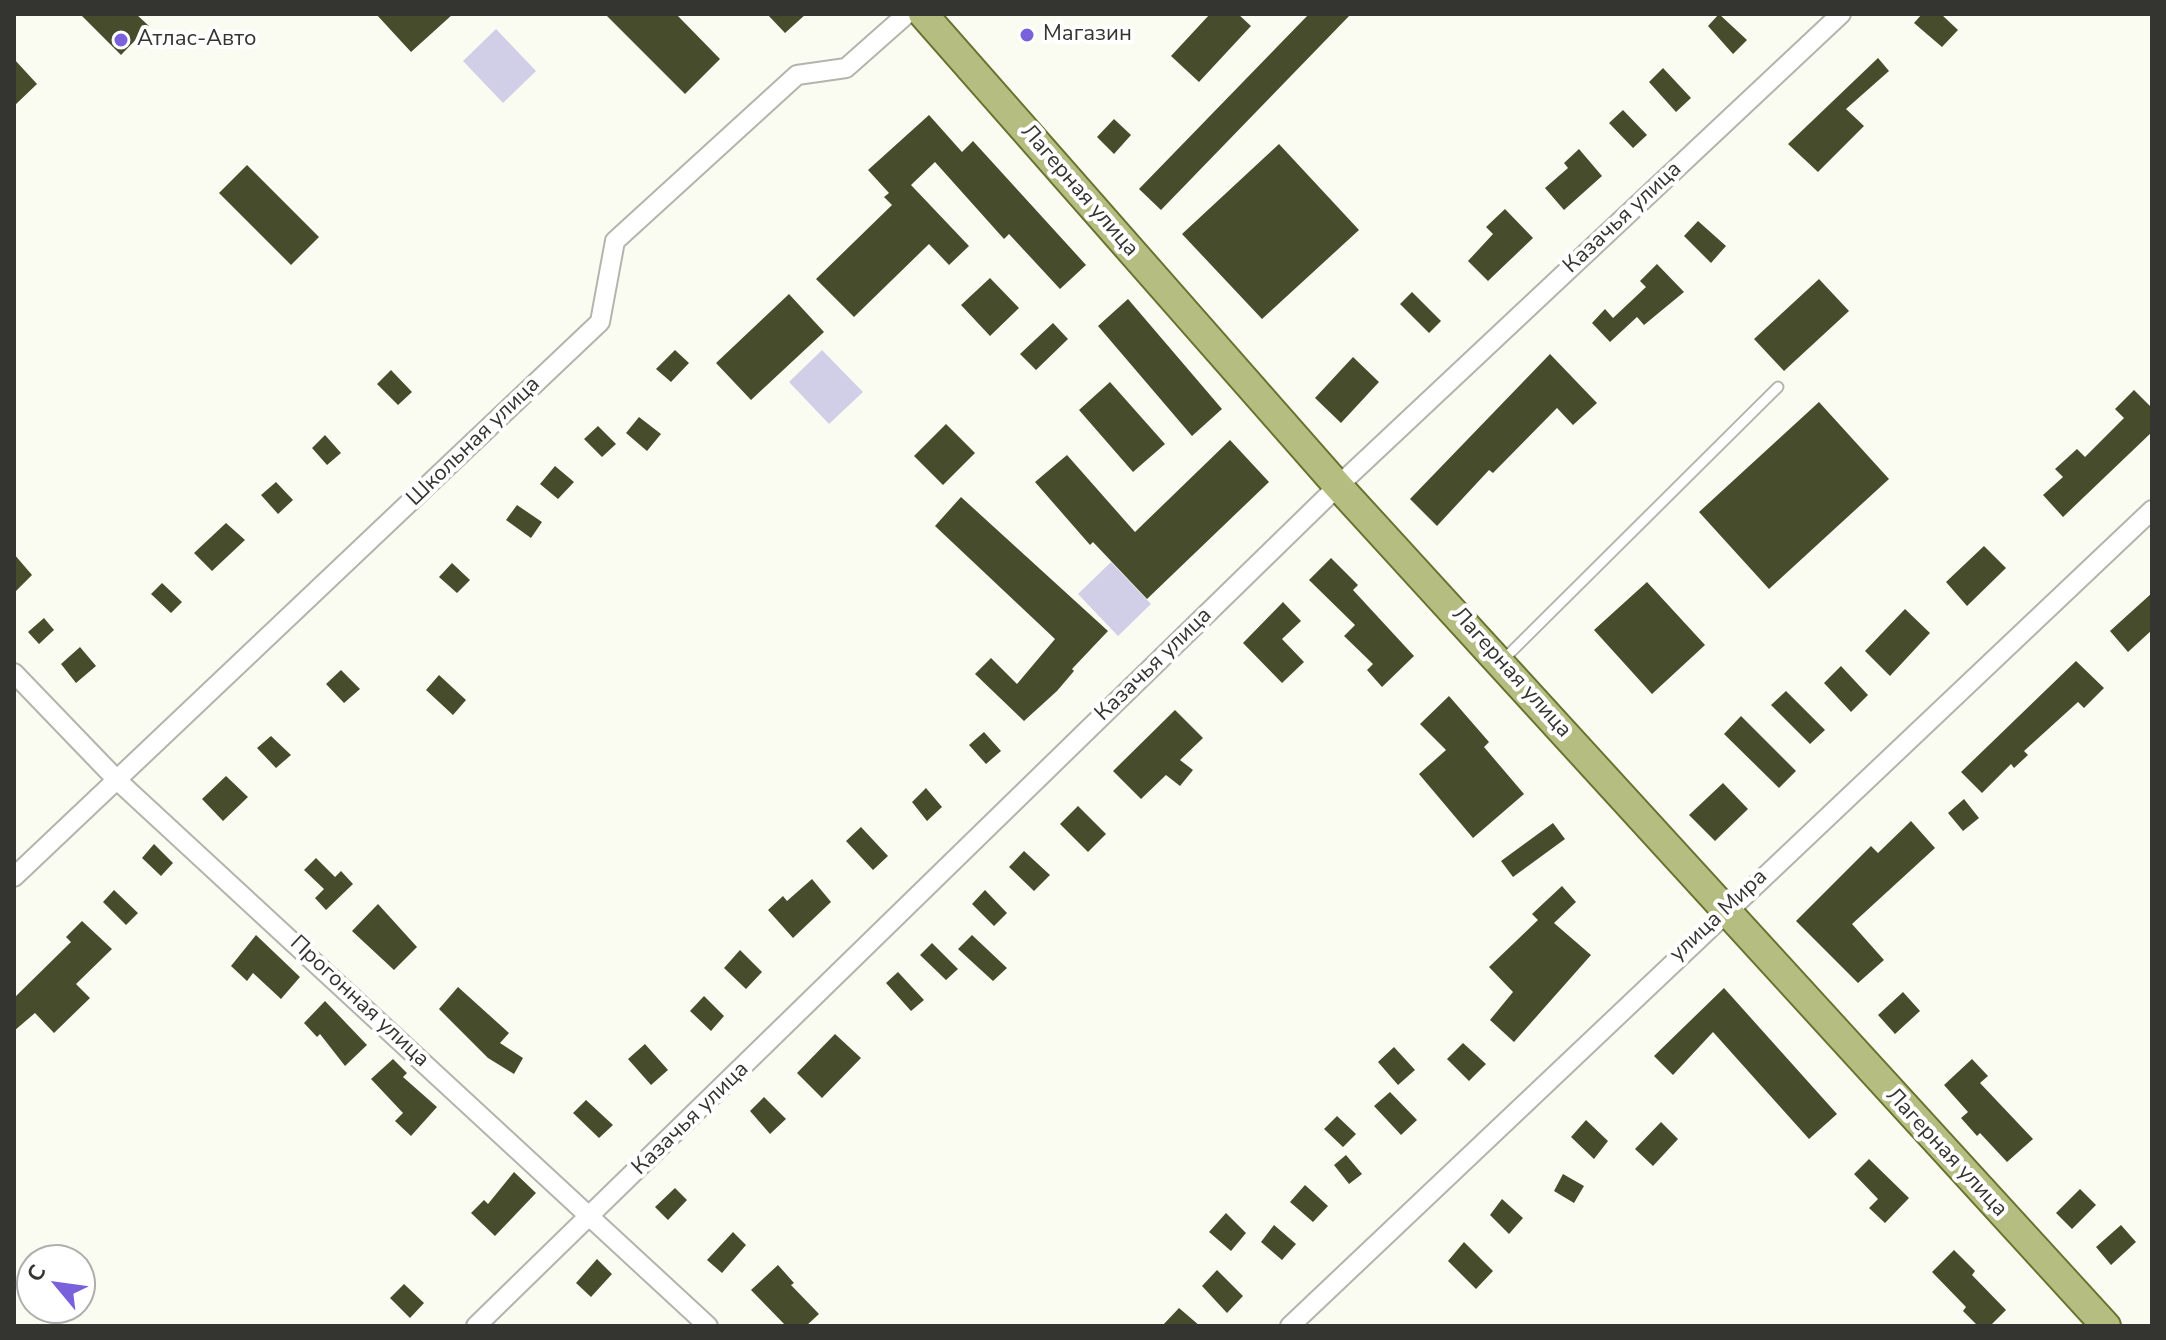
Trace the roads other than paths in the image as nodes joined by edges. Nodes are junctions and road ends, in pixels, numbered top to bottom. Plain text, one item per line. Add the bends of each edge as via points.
1 (907, 14) edge
2 (923, 14) edge
3 (1841, 14) edge
4 (1778, 387) dead end
5 (1338, 486) junction
6 (2152, 510) edge
7 (1502, 661) junction
8 (14, 673) edge
9 (117, 780) junction
10 (14, 877) edge
11 (1724, 912) junction
12 (592, 1216) junction
13 (476, 1326) edge
14 (708, 1326) edge
15 (1290, 1326) edge
16 (2106, 1326) edge

1 - 9 street, Школьная улица via 846,68 797,75 615,241 600,322
2 - 5 main road, Лагерная улица
3 - 5 street, Казачья улица
4 - 7 lane
5 - 7 main road, Лагерная улица
5 - 12 street, Казачья улица
6 - 11 street, улица Мира
7 - 11 main road, Лагерная улица
8 - 9 street, Прогонная улица
9 - 10 street, Школьная улица
9 - 12 street, Прогонная улица
11 - 15 street, улица Мира
11 - 16 main road, Лагерная улица
12 - 13 street, Казачья улица
12 - 14 street, Прогонная улица

